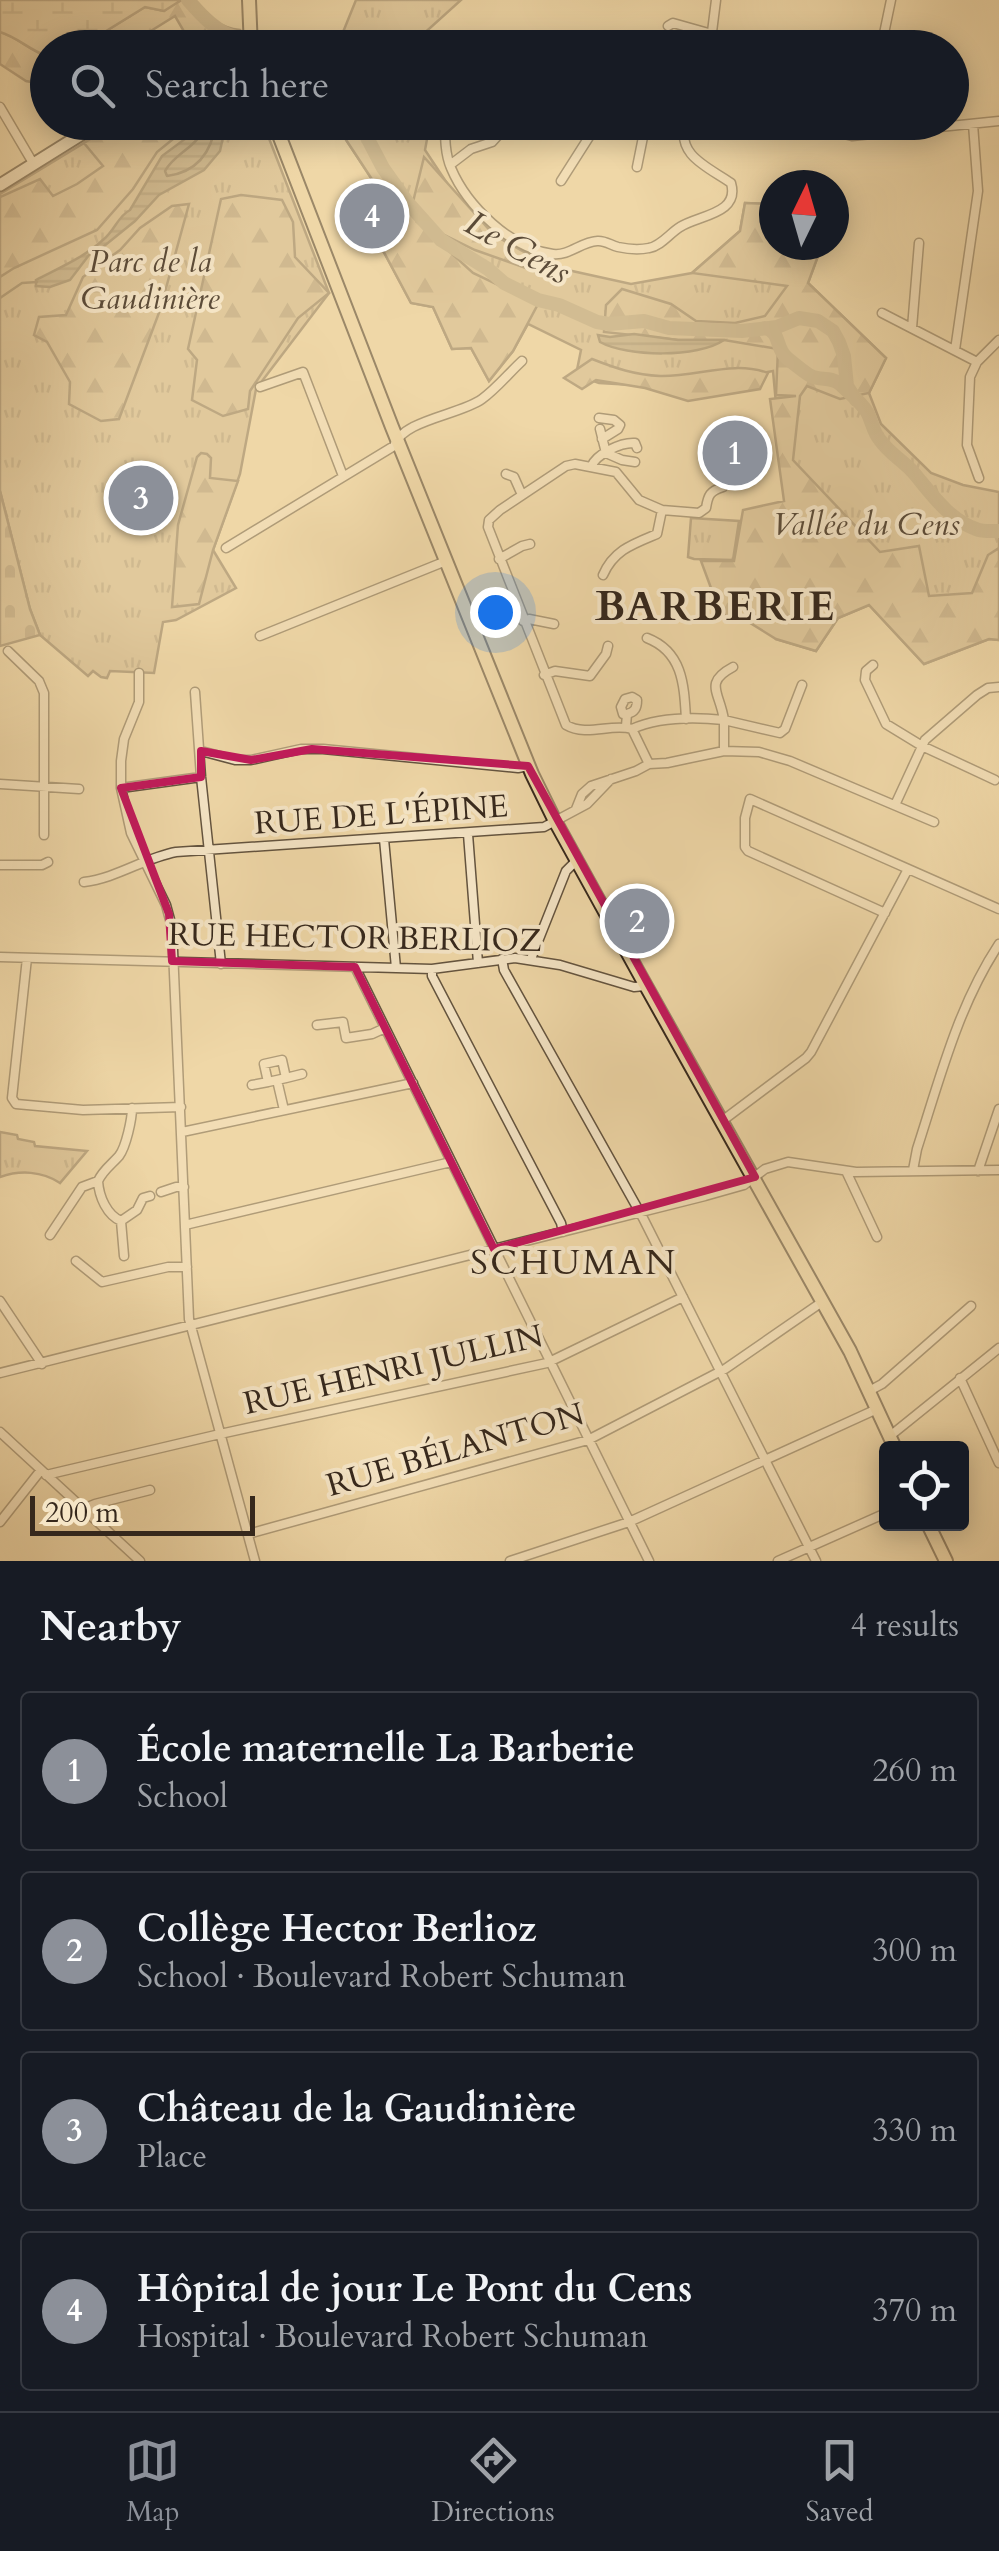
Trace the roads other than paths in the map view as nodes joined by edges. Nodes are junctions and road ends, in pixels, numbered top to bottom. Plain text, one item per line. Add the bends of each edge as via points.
1 (250, 0) edge
2 (716, 0) edge
3 (891, 0) edge
4 (670, 25) dead end
5 (249, 30) edge
6 (693, 30) edge
7 (712, 30) edge
8 (885, 30) edge
9 (0, 106) edge
10 (999, 121) edge
11 (969, 124) edge
12 (972, 124) junction
13 (71, 140) edge
14 (281, 140) edge
15 (447, 140) edge
16 (494, 140) edge
17 (587, 140) edge
18 (642, 140) edge
19 (684, 140) edge
20 (33, 163) junction
21 (450, 165) junction
22 (637, 167) dead end
23 (561, 181) dead end
24 (0, 184) edge
25 (920, 244) dead end
26 (882, 312) dead end
27 (912, 328) junction
28 (999, 340) edge
29 (955, 350) junction
30 (522, 361) dead end
31 (976, 362) junction
32 (260, 387) dead end
33 (599, 418) dead end
34 (600, 429) dead end
35 (396, 438) junction
36 (602, 440) junction
37 (606, 453) junction
38 (590, 467) junction
39 (506, 474) dead end
40 (343, 476) junction
41 (979, 478) dead end
42 (723, 487) dead end
43 (522, 495) junction
44 (662, 510) junction
45 (530, 544) dead end
46 (226, 548) dead end
47 (499, 560) junction
48 (446, 561) junction
49 (603, 575) dead end
50 (524, 621) junction
51 (554, 624) dead end
52 (260, 636) dead end
53 (647, 638) dead end
54 (608, 646) dead end
55 (8, 652) dead end
56 (873, 665) dead end
57 (733, 667) dead end
58 (139, 673) dead end
59 (544, 674) junction
60 (802, 686) dead end
61 (999, 687) edge
62 (195, 692) dead end
63 (627, 714) dead end
64 (686, 719) junction
65 (724, 720) junction
66 (629, 728) junction
67 (922, 746) junction
68 (201, 750) junction
69 (724, 751) junction
70 (649, 764) junction
71 (528, 766) junction
72 (201, 777) junction
73 (995, 780) dead end
74 (0, 784) edge
75 (44, 786) junction
76 (121, 788) junction
77 (79, 789) dead end
78 (896, 805) junction
79 (555, 821) junction
80 (934, 822) dead end
81 (44, 834) dead end
82 (468, 834) junction
83 (384, 840) junction
84 (209, 850) junction
85 (144, 860) junction
86 (577, 860) junction
87 (48, 862) dead end
88 (0, 865) edge
89 (908, 869) junction
90 (84, 882) dead end
91 (999, 910) edge
92 (885, 913) junction
93 (999, 944) edge
94 (0, 957) edge
95 (27, 958) junction
96 (502, 959) junction
97 (531, 959) junction
98 (172, 961) junction
99 (478, 963) junction
100 (221, 964) junction
101 (355, 968) junction
102 (396, 968) junction
103 (432, 970) junction
104 (646, 986) junction
105 (317, 1025) dead end
106 (385, 1028) junction
107 (302, 1074) dead end
108 (277, 1080) junction
109 (413, 1083) junction
110 (252, 1085) dead end
111 (181, 1107) junction
112 (132, 1108) junction
113 (999, 1109) edge
114 (284, 1110) junction
115 (722, 1120) junction
116 (182, 1132) junction
117 (451, 1162) junction
118 (913, 1170) junction
119 (978, 1170) junction
120 (999, 1170) edge
121 (846, 1171) junction
122 (754, 1177) junction
123 (98, 1182) junction
124 (184, 1187) junction
125 (161, 1192) dead end
126 (150, 1196) dead end
127 (640, 1213) junction
128 (121, 1221) junction
129 (185, 1224) junction
130 (563, 1232) junction
131 (50, 1235) dead end
132 (876, 1238) dead end
133 (494, 1249) junction
134 (76, 1261) dead end
135 (187, 1267) junction
136 (128, 1276) junction
137 (683, 1296) junction
138 (0, 1301) edge
139 (822, 1301) junction
140 (971, 1306) dead end
141 (191, 1325) junction
142 (998, 1351) edge
143 (550, 1362) junction
144 (42, 1364) junction
145 (721, 1372) junction
146 (0, 1374) edge
147 (960, 1378) junction
148 (869, 1390) junction
149 (877, 1410) junction
150 (0, 1432) edge
151 (220, 1434) junction
152 (588, 1440) junction
153 (891, 1441) edge
154 (894, 1441) edge
155 (765, 1460) junction
156 (999, 1463) edge
157 (44, 1472) junction
158 (150, 1490) dead end
159 (86, 1512) junction
160 (879, 1516) edge
161 (0, 1522) edge
162 (629, 1522) junction
163 (931, 1531) edge
164 (248, 1534) junction
165 (810, 1547) junction
166 (140, 1561) edge
167 (255, 1561) edge
168 (510, 1561) edge
169 (649, 1561) edge
170 (778, 1561) edge
171 (816, 1561) edge
172 (946, 1561) edge

1 - 5 main road
2 - 7 street
3 - 8 street
4 - 6 street
9 - 20 street
10 - 12 street
11 - 12 street
12 - 29 street via 978,191
13 - 20 street
14 - 35 main road
15 - 21 street
16 - 21 street
17 - 23 street
18 - 22 street
19 - 21 street via 692,156 730,182 734,195 718,212 648,248 602,240 562,254 530,247 474,205
20 - 24 street
25 - 27 street
26 - 27 street
27 - 29 street
28 - 31 street
29 - 31 street
30 - 35 street via 480,400
31 - 41 street via 967,445
32 - 40 street via 303,372
33 - 36 street via 620,425
34 - 36 street
35 - 40 street via 394,446
35 - 48 main road
36 - 37 street
37 - 37 street via 618,447 635,455 617,458
37 - 38 street
38 - 43 street via 569,464
38 - 44 street via 616,472 639,500
39 - 43 street
40 - 46 street
42 - 44 street via 712,490 699,513
43 - 47 street via 488,524
44 - 49 street via 657,534 620,550
45 - 47 street
47 - 50 street
48 - 52 street
48 - 71 main road
50 - 51 street
50 - 59 street
53 - 64 street via 668,650 679,670
54 - 59 street via 590,676
55 - 75 street via 44,693
56 - 67 street via 865,680 883,720
57 - 65 street via 716,684
58 - 76 street via 139,702 120,762
59 - 66 street via 568,727
60 - 65 street via 780,733
61 - 67 street via 977,695
62 - 68 street
63 - 66 street
64 - 65 street
64 - 66 street
65 - 69 street
66 - 70 street
67 - 73 street
67 - 78 street
68 - 71 street via 243,760 312,748
68 - 72 street
69 - 70 street, RUE DE L'ÉPINE
69 - 78 street, RUE DE L'ÉPINE via 785,759
70 - 79 street, RUE DE L'ÉPINE via 612,779
71 - 79 main road
72 - 76 street
72 - 84 street
74 - 75 street
75 - 77 street
75 - 81 street
76 - 85 street
78 - 80 street, RUE DE L'ÉPINE
79 - 82 street, RUE DE L'ÉPINE via 544,828
79 - 86 main road
82 - 83 street, RUE DE L'ÉPINE
82 - 99 street
83 - 84 street, RUE DE L'ÉPINE
83 - 102 street
84 - 85 street, RUE DE L'ÉPINE
84 - 100 street
85 - 90 street, RUE DE L'ÉPINE
85 - 98 street via 169,914
86 - 97 street via 566,871
86 - 104 main road
87 - 88 street
89 - 91 street
89 - 92 street
89 - 92 street via 750,799 748,851
92 - 115 street via 811,1052
93 - 118 street via 962,1010
94 - 95 street, RUE HECTOR BERLIOZ
95 - 98 street, RUE HECTOR BERLIOZ
95 - 112 street via 13,1101
96 - 97 street, RUE HECTOR BERLIOZ
96 - 99 street, RUE HECTOR BERLIOZ
96 - 127 street
97 - 104 street, RUE HECTOR BERLIOZ
98 - 100 street, RUE HECTOR BERLIOZ
98 - 111 street
99 - 103 street, RUE HECTOR BERLIOZ
100 - 101 street, RUE HECTOR BERLIOZ
101 - 102 street, RUE HECTOR BERLIOZ
101 - 106 street
102 - 103 street, RUE HECTOR BERLIOZ
103 - 130 street
104 - 115 main road
105 - 106 street via 343,1022 346,1038
106 - 109 street
107 - 108 street
108 - 108 street via 282,1060 260,1062
108 - 110 street
108 - 114 street
109 - 114 street
109 - 117 street
111 - 112 street
111 - 116 street
112 - 123 street via 124,1147
113 - 119 street
114 - 116 street
115 - 122 main road
116 - 124 street
117 - 129 street
117 - 133 street
118 - 119 street
118 - 121 street
119 - 120 street
121 - 122 street via 788,1162
121 - 132 street
122 - 127 street
122 - 139 main road
123 - 128 street via 111,1216
123 - 131 street via 82,1187
124 - 125 street
124 - 129 street
126 - 128 street
127 - 130 street
127 - 137 street
128 - 136 street
129 - 135 street
130 - 133 street
133 - 141 street
133 - 143 street
134 - 136 street via 102,1282
135 - 136 street
135 - 141 street
137 - 143 street, RUE HENRI JULLIN
137 - 145 street
138 - 144 street
139 - 145 street, RUE BÉLANTON
139 - 148 main road
140 - 148 street
141 - 144 street
141 - 151 street
142 - 147 street
143 - 151 street, RUE HENRI JULLIN
143 - 152 street
144 - 146 street
145 - 152 street, RUE BÉLANTON
145 - 155 street
147 - 154 street
147 - 156 street
148 - 149 main road
149 - 153 main road
149 - 155 street
150 - 157 street
151 - 157 street, RUE HENRI JULLIN
151 - 164 street
152 - 162 street
152 - 164 street, RUE BÉLANTON
155 - 162 street
155 - 165 street
157 - 159 street
157 - 161 street
158 - 159 street
159 - 166 street
160 - 165 street
162 - 168 street
162 - 169 street
163 - 172 main road
164 - 167 street
165 - 170 street
165 - 171 street

